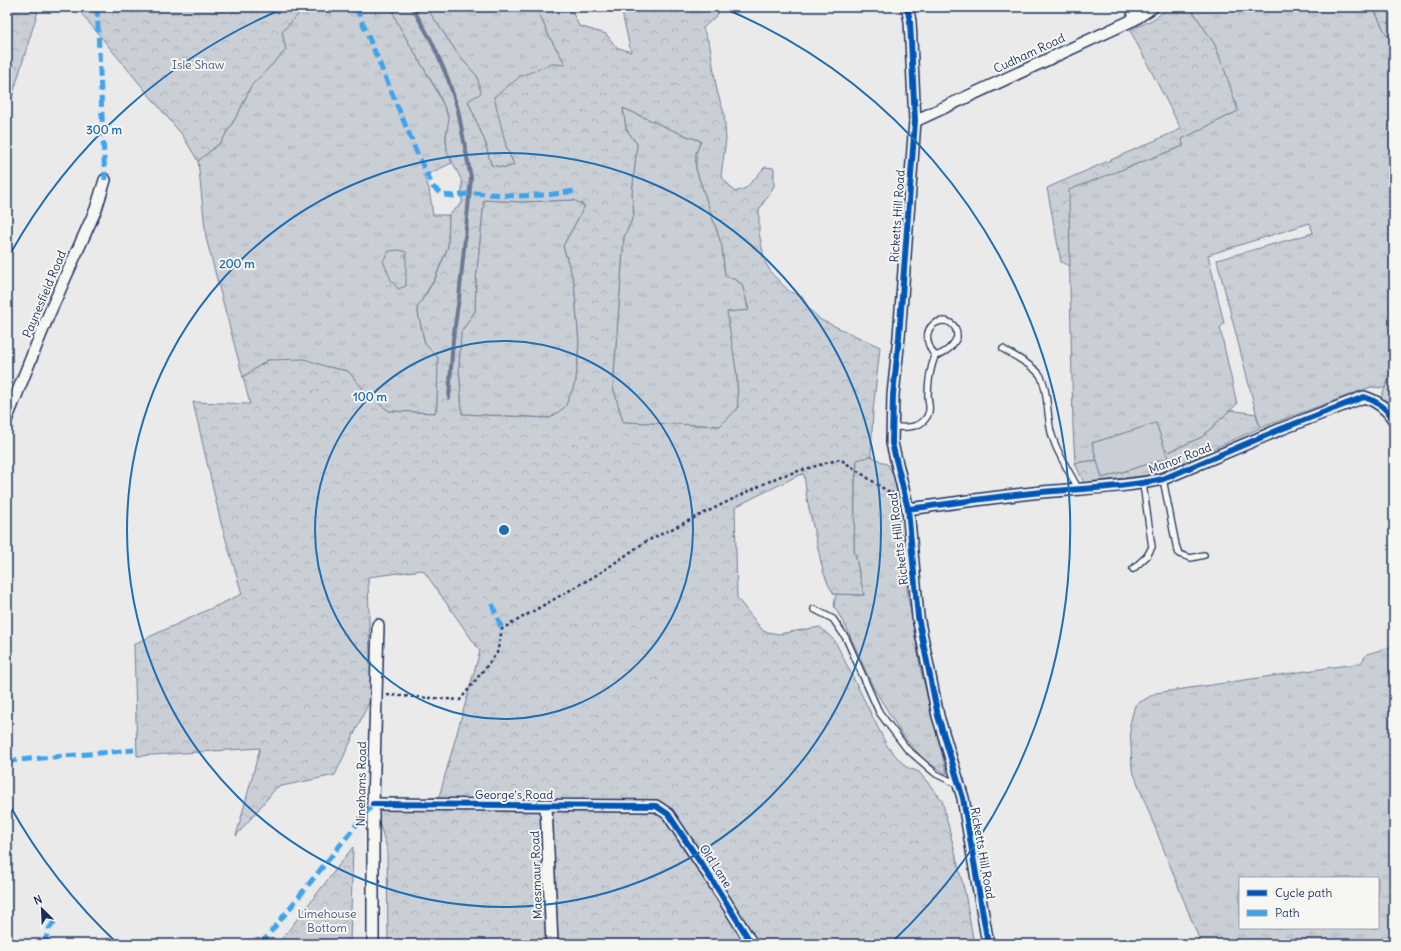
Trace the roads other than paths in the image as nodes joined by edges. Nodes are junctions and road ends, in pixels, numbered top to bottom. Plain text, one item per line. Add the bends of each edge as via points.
1 (907, 7) edge
2 (1132, 7) edge
3 (1153, 7) edge
4 (1135, 19) junction
5 (915, 121) junction
6 (105, 180) dead end
7 (1003, 349) dead end
8 (935, 356) junction
9 (7, 418) edge
10 (1394, 420) edge
11 (892, 427) junction
12 (1163, 479) junction
13 (1143, 484) junction
14 (1079, 490) junction
15 (908, 509) junction
16 (1204, 555) dead end
17 (1133, 569) dead end
18 (814, 609) dead end
19 (378, 625) dead end
20 (959, 785) junction
21 (373, 804) junction
22 (546, 805) junction
23 (656, 806) joint
24 (373, 944) edge
25 (552, 944) edge
26 (752, 944) edge
27 (988, 944) edge

1 - 5 street, Ricketts Hill Road via 910,21
2 - 4 street
3 - 4 street, Cudham Road
4 - 5 street, Cudham Road
5 - 11 street, Ricketts Hill Road
6 - 9 street, Paynesfield Road via 96,209 49,314
7 - 14 lane via 1040,374 1044,383 1051,433
8 - 8 lane via 928,345 927,334 931,326 937,322 948,321 956,330 956,340 948,350
8 - 11 lane via 929,377 927,416 920,424 914,426
10 - 12 street, Manor Road via 1382,405 1364,397
11 - 15 street, Ricketts Hill Road via 892,443
12 - 13 street, Manor Road
12 - 16 lane via 1180,554 1191,558
13 - 14 street, Manor Road
13 - 17 lane via 1152,547 1147,556
14 - 15 street, Manor Road
15 - 20 street, Ricketts Hill Road via 918,617 938,716
18 - 20 lane via 833,619 846,638 880,712 907,749 936,774
19 - 21 street, Ninehams Road
20 - 27 street, Ricketts Hill Road
21 - 22 street, George's Road
21 - 24 street, Ninehams Road
22 - 23 street, George's Road
22 - 25 street, Maesmaur Road
23 - 26 street, Old Lane via 668,814

